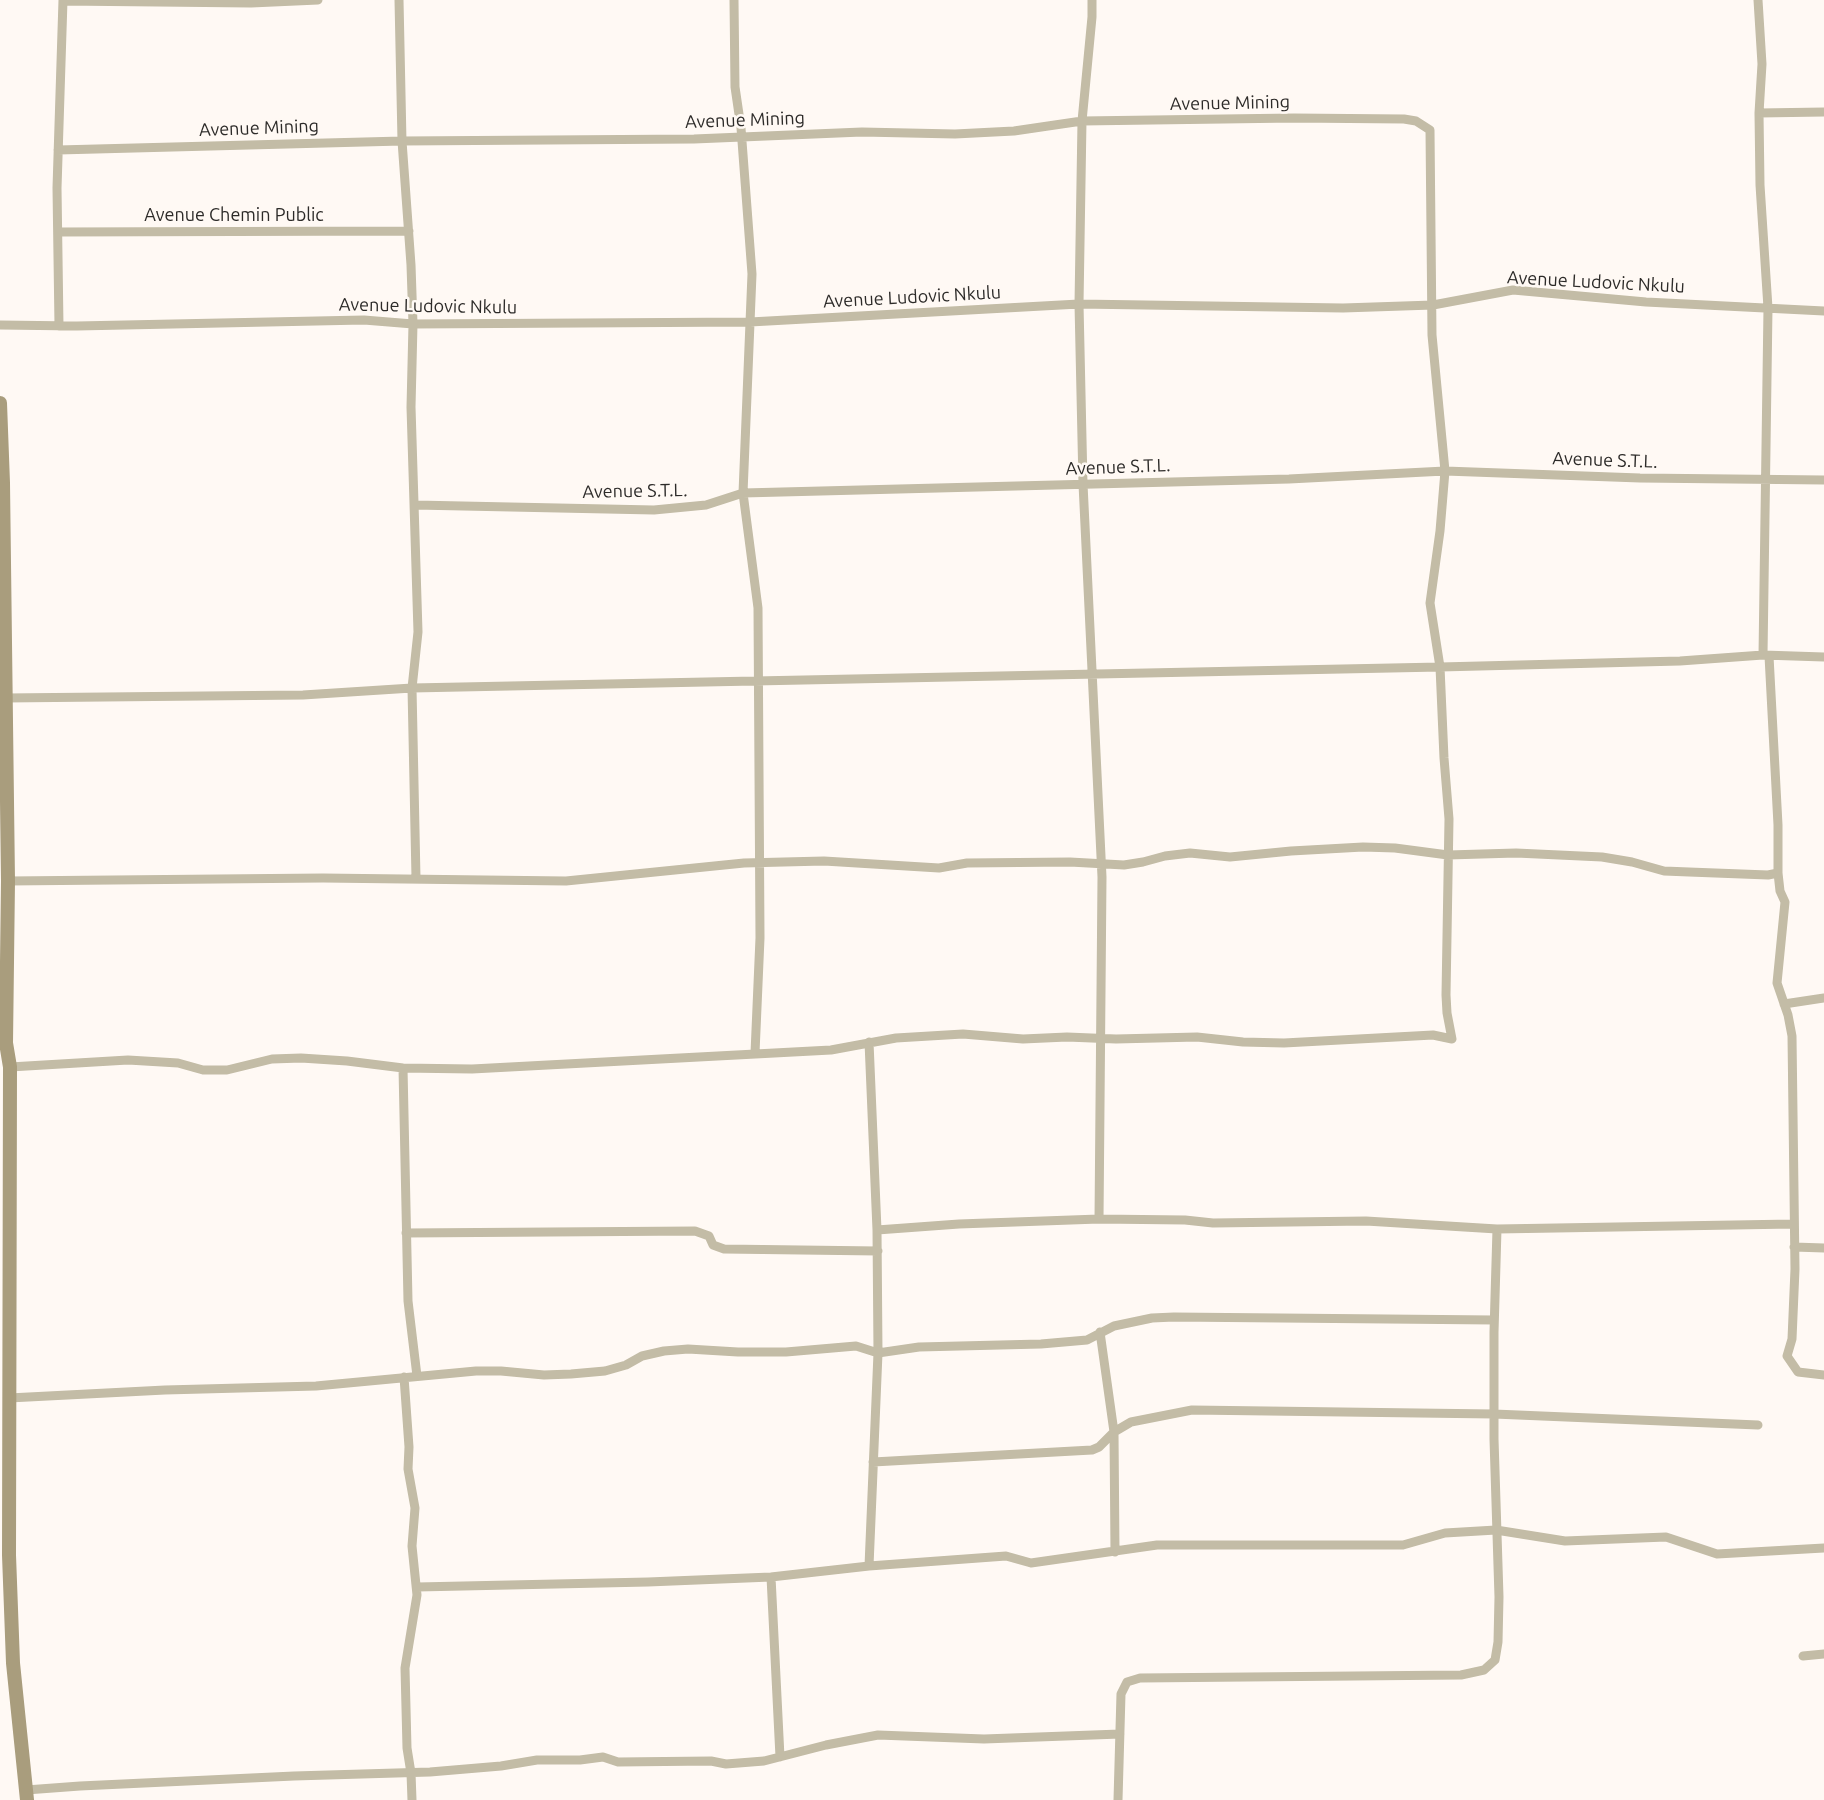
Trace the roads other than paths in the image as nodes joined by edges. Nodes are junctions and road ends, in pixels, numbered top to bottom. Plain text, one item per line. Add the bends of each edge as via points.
1 (63, 0) edge
2 (318, 0) edge
3 (399, 0) edge
4 (734, 0) edge
5 (1092, 0) edge
6 (1758, 0) edge
7 (1824, 112) edge
8 (1759, 113) junction
9 (1082, 121) junction
10 (742, 137) junction
11 (402, 141) junction
12 (58, 150) junction
13 (409, 231) junction
14 (59, 232) junction
15 (1079, 304) junction
16 (1433, 305) junction
17 (1767, 308) junction
18 (1824, 311) edge
19 (750, 322) junction
20 (413, 324) junction
21 (0, 325) edge
22 (59, 326) junction
23 (0, 403) edge
24 (1445, 471) junction
25 (1765, 480) junction
26 (1824, 480) edge
27 (2, 483) edge
28 (1083, 484) junction
29 (743, 492) junction
30 (415, 505) junction
31 (1766, 656) junction
32 (1824, 657) edge
33 (2, 663) edge
34 (1440, 667) junction
35 (1092, 674) junction
36 (758, 681) junction
37 (412, 688) junction
38 (5, 699) junction
39 (3, 842) edge
40 (1449, 855) junction
41 (760, 863) junction
42 (1101, 863) junction
43 (1778, 873) junction
44 (416, 878) junction
45 (8, 881) junction
46 (3, 945) edge
47 (1824, 998) edge
48 (1784, 1004) junction
49 (1101, 1038) junction
50 (869, 1042) junction
51 (3, 1043) edge
52 (755, 1053) junction
53 (9, 1067) junction
54 (403, 1068) junction
55 (5, 1209) edge
56 (1099, 1219) junction
57 (1793, 1224) junction
58 (1497, 1229) junction
59 (878, 1230) junction
60 (406, 1233) junction
61 (1794, 1247) junction
62 (1824, 1248) edge
63 (878, 1251) junction
64 (1494, 1320) junction
65 (1100, 1332) junction
66 (4, 1344) edge
67 (878, 1353) junction
68 (1824, 1375) edge
69 (417, 1376) junction
70 (404, 1377) junction
71 (9, 1398) junction
72 (1494, 1414) junction
73 (1758, 1425) dead end
74 (1114, 1432) junction
75 (873, 1462) junction
76 (5, 1471) edge
77 (1496, 1530) junction
78 (1824, 1548) edge
79 (1115, 1552) junction
80 (869, 1566) junction
81 (771, 1576) junction
82 (417, 1587) junction
83 (1824, 1654) edge
84 (1803, 1656) dead end
85 (1120, 1734) junction
86 (780, 1757) junction
87 (411, 1773) junction
88 (27, 1795) edge
89 (412, 1800) edge
90 (1118, 1800) edge

1 - 2 street
1 - 12 street
3 - 11 street
4 - 10 street via 735,87
5 - 9 street
6 - 8 street via 1762,64
7 - 8 street
8 - 17 street
9 - 10 street, Avenue Mining via 955,134 862,132
9 - 15 street
9 - 16 street, Avenue Mining via 1294,118 1416,122 1430,130
10 - 11 street, Avenue Mining
10 - 19 street via 752,274
11 - 12 street, Avenue Mining
11 - 13 street
12 - 14 street
13 - 14 street, Avenue Chemin Public
13 - 20 street
14 - 22 street
15 - 16 street, Avenue Ludovic Nkulu via 1295,308
15 - 19 street, Avenue Ludovic Nkulu
15 - 28 street
16 - 17 street, Avenue Ludovic Nkulu via 1513,290
16 - 24 street via 1432,335
17 - 18 street, Avenue Ludovic Nkulu
17 - 25 street
19 - 20 street, Avenue Ludovic Nkulu
19 - 29 street
20 - 22 street, Avenue Ludovic Nkulu via 364,320
20 - 30 street
21 - 22 street, Avenue Ludovic Nkulu
23 - 27 street
24 - 25 street, Avenue S.T.L.
24 - 28 street, Avenue S.T.L.
24 - 34 street via 1430,603
25 - 26 street, Avenue S.T.L.
25 - 31 street
27 - 33 street
28 - 29 street, Avenue S.T.L.
28 - 35 street
29 - 30 street, Avenue S.T.L. via 706,505 654,510
29 - 36 street via 758,608
30 - 37 street via 418,632
31 - 32 street
31 - 34 street
31 - 43 street
33 - 38 street
34 - 35 street
34 - 40 street
35 - 36 street
35 - 42 street
36 - 37 street
36 - 41 street
37 - 38 street via 303,695
37 - 44 street
38 - 39 street
39 - 45 street
40 - 42 street via 1363,847 1230,856 1190,853 1124,865
40 - 43 street via 1578,855 1619,859 1664,871
40 - 49 street via 1446,1013 1452,1039 1425,1036 1284,1043
41 - 42 street via 824,861 939,868 967,863
41 - 44 street via 566,881
41 - 52 street
42 - 49 street
43 - 48 street via 1785,902 1778,983
44 - 45 street
45 - 46 street
46 - 51 street
47 - 48 street
48 - 57 street via 1792,1036
49 - 50 street via 1023,1039 963,1034
49 - 56 street
50 - 52 street via 831,1050
50 - 59 street
51 - 53 street
52 - 54 street via 472,1069
53 - 54 street via 128,1060 227,1070 272,1059 301,1058
53 - 55 street
54 - 60 street
55 - 66 street
56 - 58 street via 1366,1221
56 - 59 street
57 - 58 street
57 - 61 street
58 - 64 street
59 - 63 street
60 - 63 street via 695,1231 709,1236 713,1245 724,1249
60 - 69 street via 408,1301
61 - 62 street
61 - 68 street via 1792,1331 1787,1356 1798,1372
63 - 67 street
64 - 65 street via 1174,1317 1131,1322
64 - 72 street
65 - 67 street via 1087,1340 1067,1342 920,1347
65 - 74 street
66 - 71 street
67 - 69 street via 856,1346 786,1352 688,1349 642,1356 605,1371
67 - 75 street
69 - 70 street
70 - 71 street via 316,1386
70 - 82 street
71 - 76 street
72 - 73 street
72 - 74 street via 1192,1410 1131,1422
72 - 77 street
74 - 75 street via 1092,1450
74 - 79 street
75 - 80 street
76 - 88 street via 13,1663
77 - 78 street via 1565,1540 1666,1537 1717,1554
77 - 79 street via 1445,1533 1403,1545 1157,1545
77 - 85 street via 1498,1642 1495,1660 1484,1670 1461,1675 1140,1678 1127,1682 1121,1694
79 - 80 street via 1031,1563 1006,1556
80 - 81 street
81 - 82 street
81 - 86 street
82 - 87 street via 405,1668
83 - 84 street
85 - 86 street via 984,1739 878,1735
85 - 90 street
86 - 87 street via 726,1764 618,1762 603,1757
87 - 88 street via 80,1786
87 - 89 street

